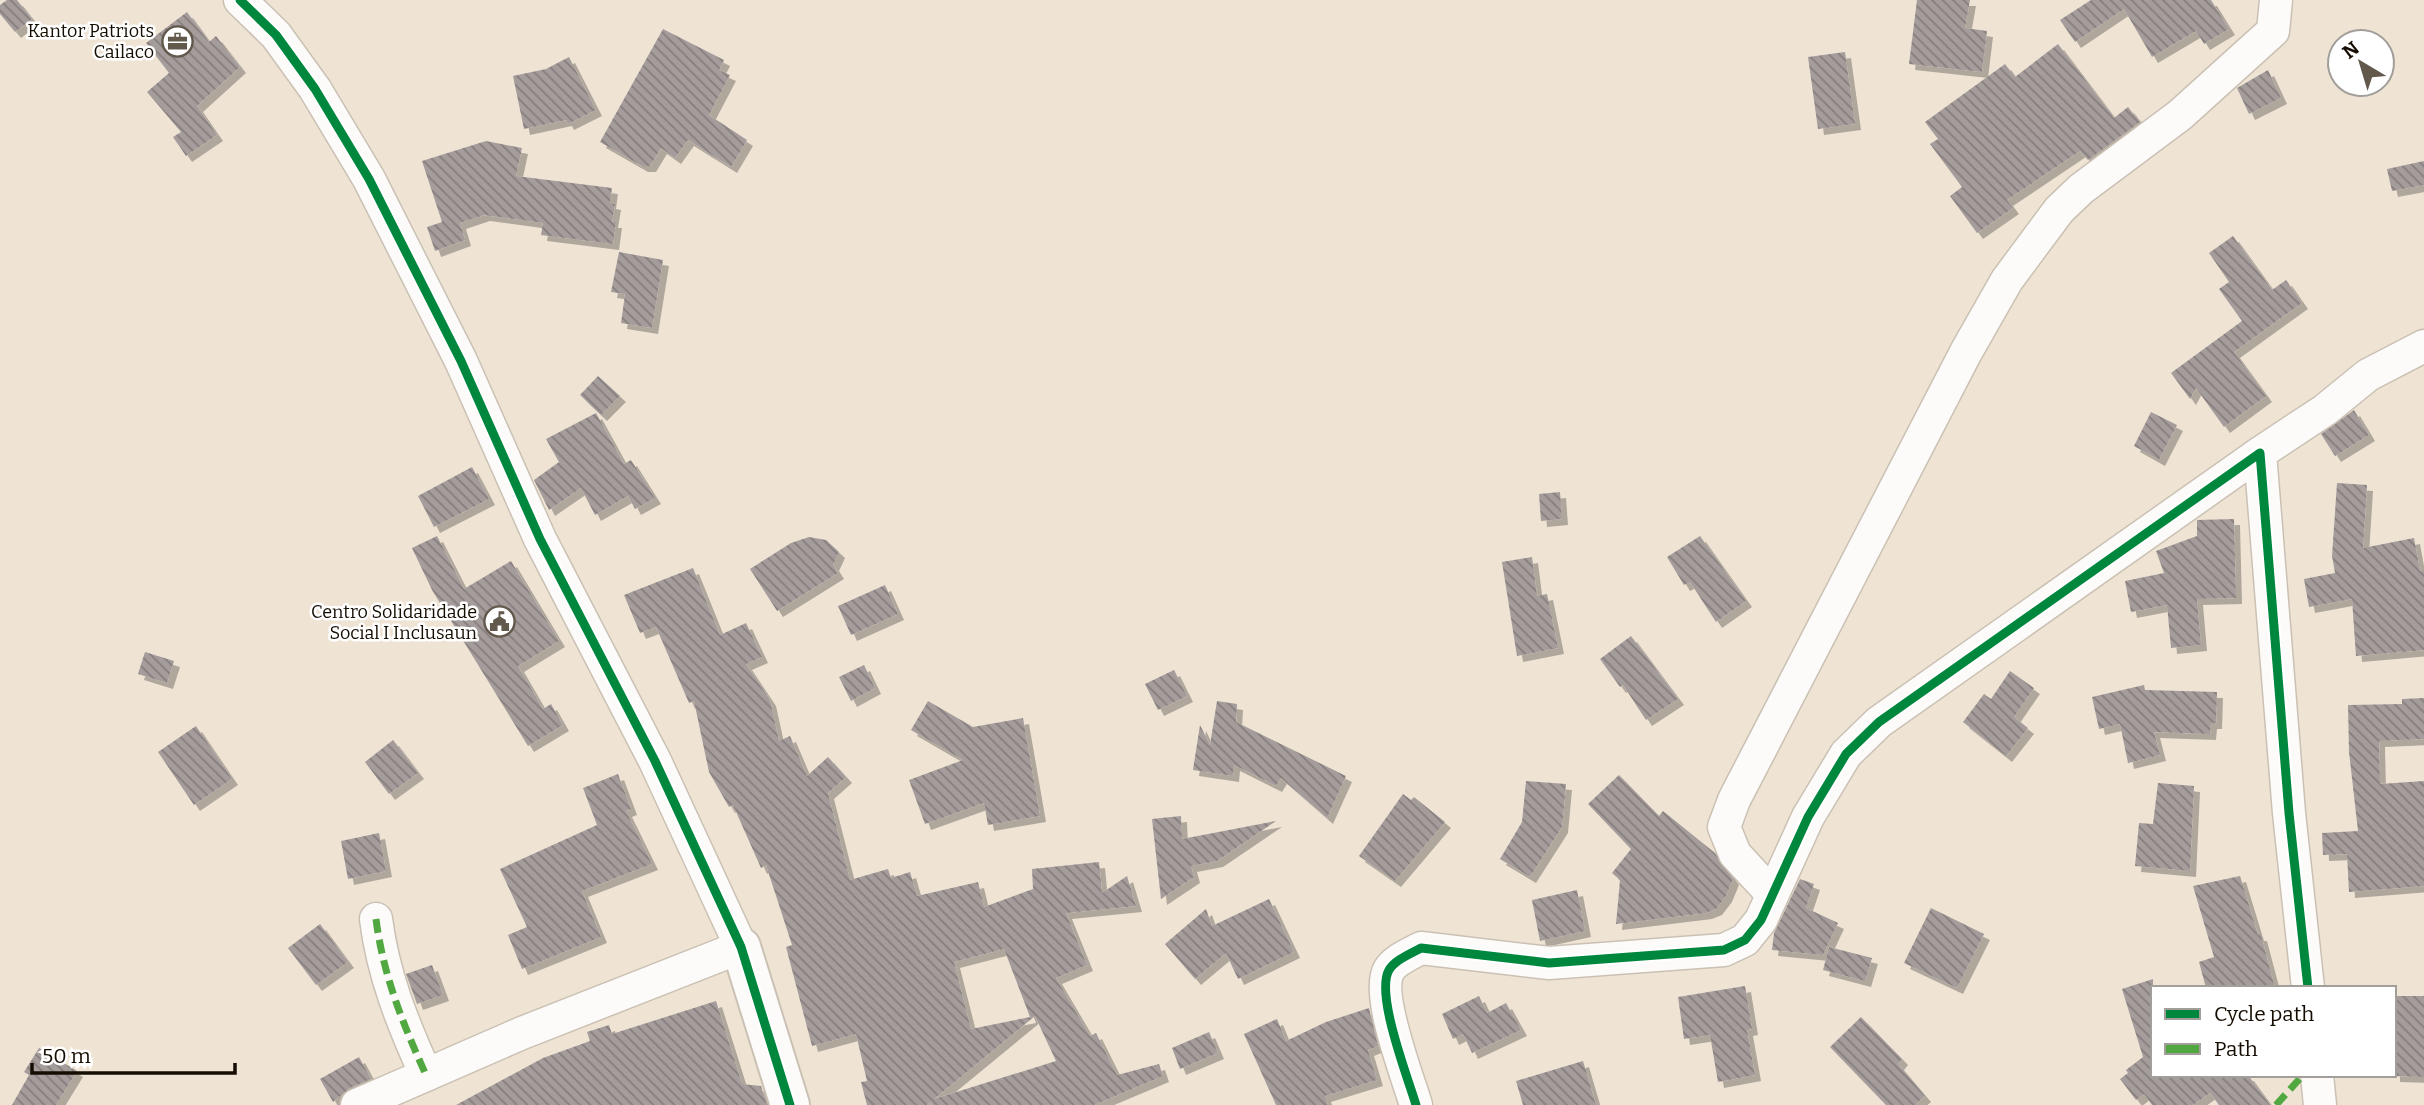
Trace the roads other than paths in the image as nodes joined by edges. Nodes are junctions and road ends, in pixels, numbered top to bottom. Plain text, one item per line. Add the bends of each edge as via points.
1 (240, 0) edge
2 (2276, 0) edge
3 (2424, 346) edge
4 (2260, 453) junction
5 (1771, 893) junction
6 (376, 919) dead end
7 (741, 947) junction
8 (2308, 986) edge
9 (2317, 1077) edge
10 (415, 1087) edge
11 (357, 1105) edge
12 (790, 1105) edge
13 (1416, 1105) edge
14 (2320, 1105) edge

1 - 7 street via 276,35 315,89 369,179 461,361 540,539 655,761
2 - 5 street via 2273,31 2180,116 2059,210 2007,280 1973,340 1724,827 1735,854
3 - 4 street via 2368,375
4 - 5 street via 1879,722 1846,754 1808,817
4 - 8 street
5 - 13 street via 1761,920 1745,940 1724,950 1549,963 1421,948 1402,958 1388,971 1385,997
6 - 10 street via 381,961 401,1021
7 - 10 street
7 - 12 street
9 - 14 street
10 - 11 street

